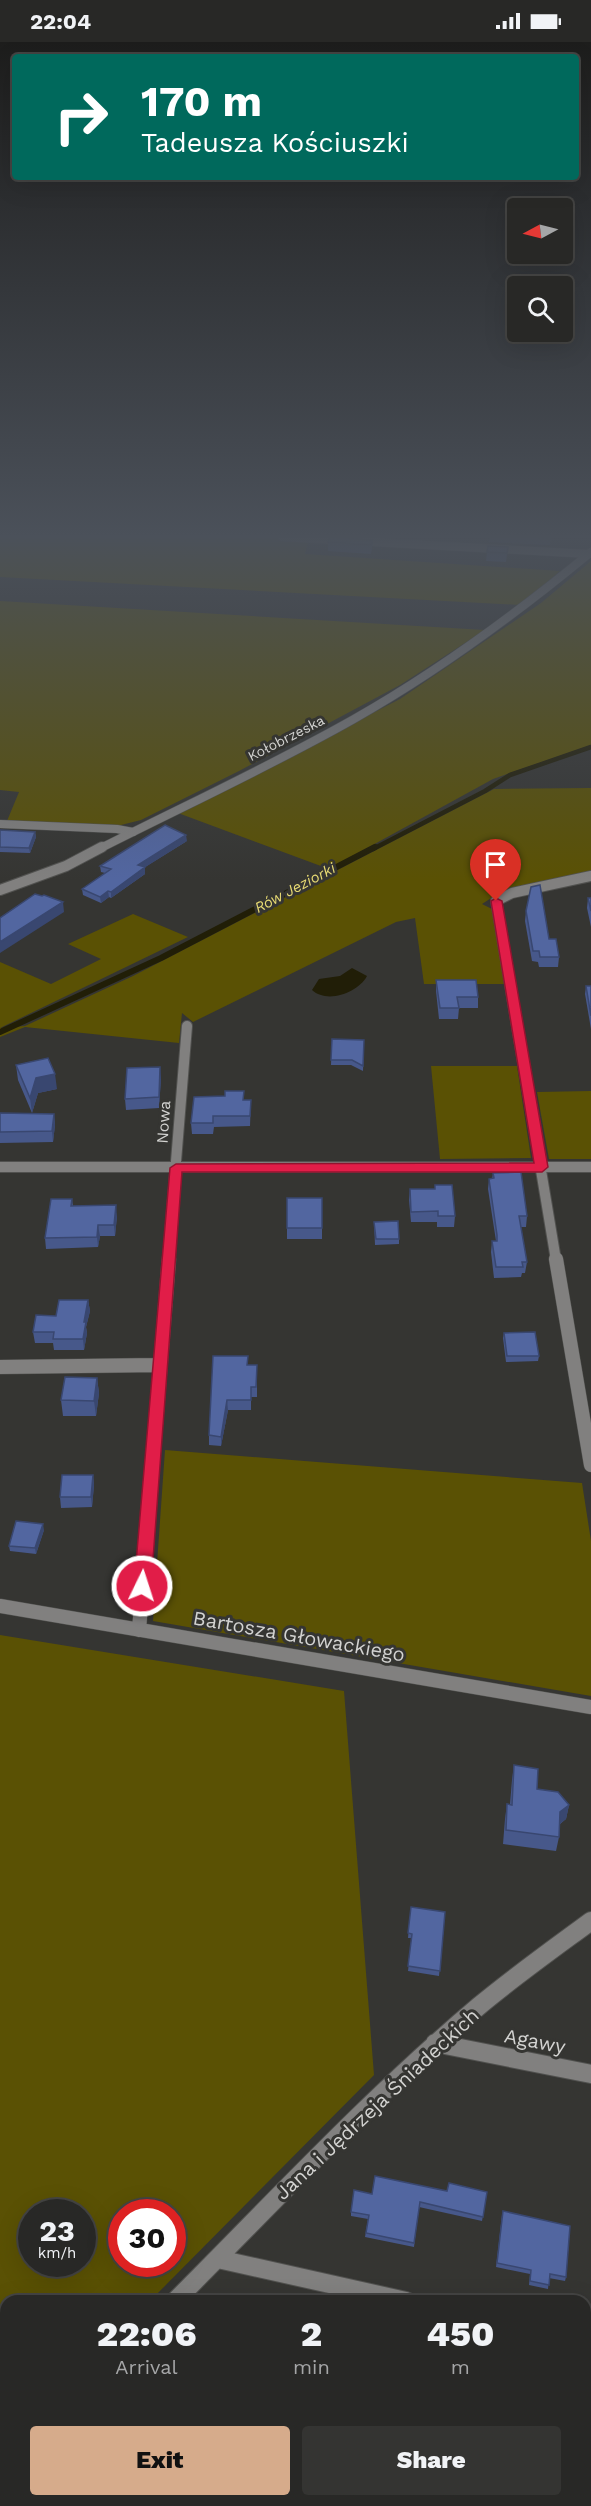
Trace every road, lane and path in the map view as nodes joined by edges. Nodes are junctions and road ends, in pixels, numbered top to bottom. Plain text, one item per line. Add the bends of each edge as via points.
1 (462, 650) edge
2 (0, 824) edge
3 (132, 832) junction
4 (591, 876) edge
5 (1, 888) edge
6 (187, 1026) dead end
7 (0, 1167) edge
8 (542, 1167) junction
9 (591, 1167) edge
10 (176, 1168) junction
11 (159, 1365) junction
12 (0, 1367) edge
13 (591, 1465) edge
14 (0, 1606) edge
15 (139, 1630) junction
16 (591, 1707) edge
17 (591, 1921) edge
18 (435, 2043) junction
19 (591, 2074) edge
20 (218, 2259) junction
21 (181, 2295) edge
22 (379, 2295) edge

1 - 3 street, Kołobrzeska via 354,719
2 - 3 street
3 - 5 street, Kołobrzeska via 66,866
4 - 8 street via 512,893 496,901
6 - 10 street, Nowa
7 - 10 street
8 - 9 street
8 - 10 street
8 - 13 street
10 - 11 street, Nowa
11 - 12 street
11 - 15 street, Nowa
14 - 15 street, Bartosza Głowackiego
15 - 16 street, Bartosza Głowackiego
17 - 18 street, Jana i Jędrzeja Śniadeckich via 538,1956
18 - 19 street, Agawy
18 - 20 street, Jana i Jędrzeja Śniadeckich via 298,2175
20 - 21 street, Jana i Jędrzeja Śniadeckich
20 - 22 street

